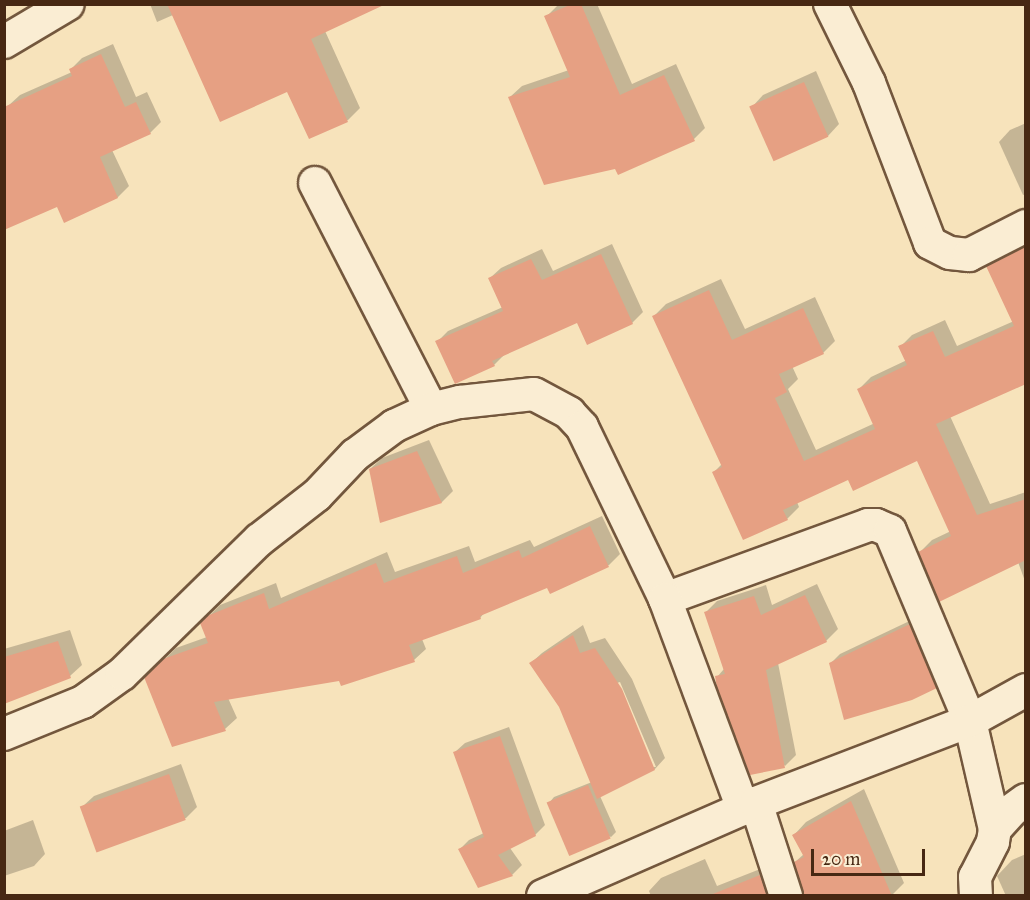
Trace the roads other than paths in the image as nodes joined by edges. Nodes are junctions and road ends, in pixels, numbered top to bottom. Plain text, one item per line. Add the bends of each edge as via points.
1 (68, 4) edge
2 (830, 4) edge
3 (4, 42) edge
4 (315, 183) dead end
5 (1026, 226) edge
6 (431, 409) junction
7 (665, 599) junction
8 (1026, 690) edge
9 (970, 721) junction
10 (4, 734) edge
11 (1026, 800) edge
12 (749, 806) junction
13 (995, 829) junction
14 (543, 896) edge
15 (786, 896) edge
16 (976, 896) edge

1 - 3 street
2 - 5 street via 869,83 930,243 950,253 969,255
4 - 6 street
6 - 7 street via 534,394 569,412 582,427
6 - 10 street via 393,426 355,455 317,495 260,540 122,674 83,702
7 - 9 street via 868,525 883,527 895,539
7 - 12 street
8 - 9 street
9 - 12 street
9 - 13 street
11 - 13 street
12 - 14 street
12 - 15 street
13 - 16 street via 993,842 975,877

